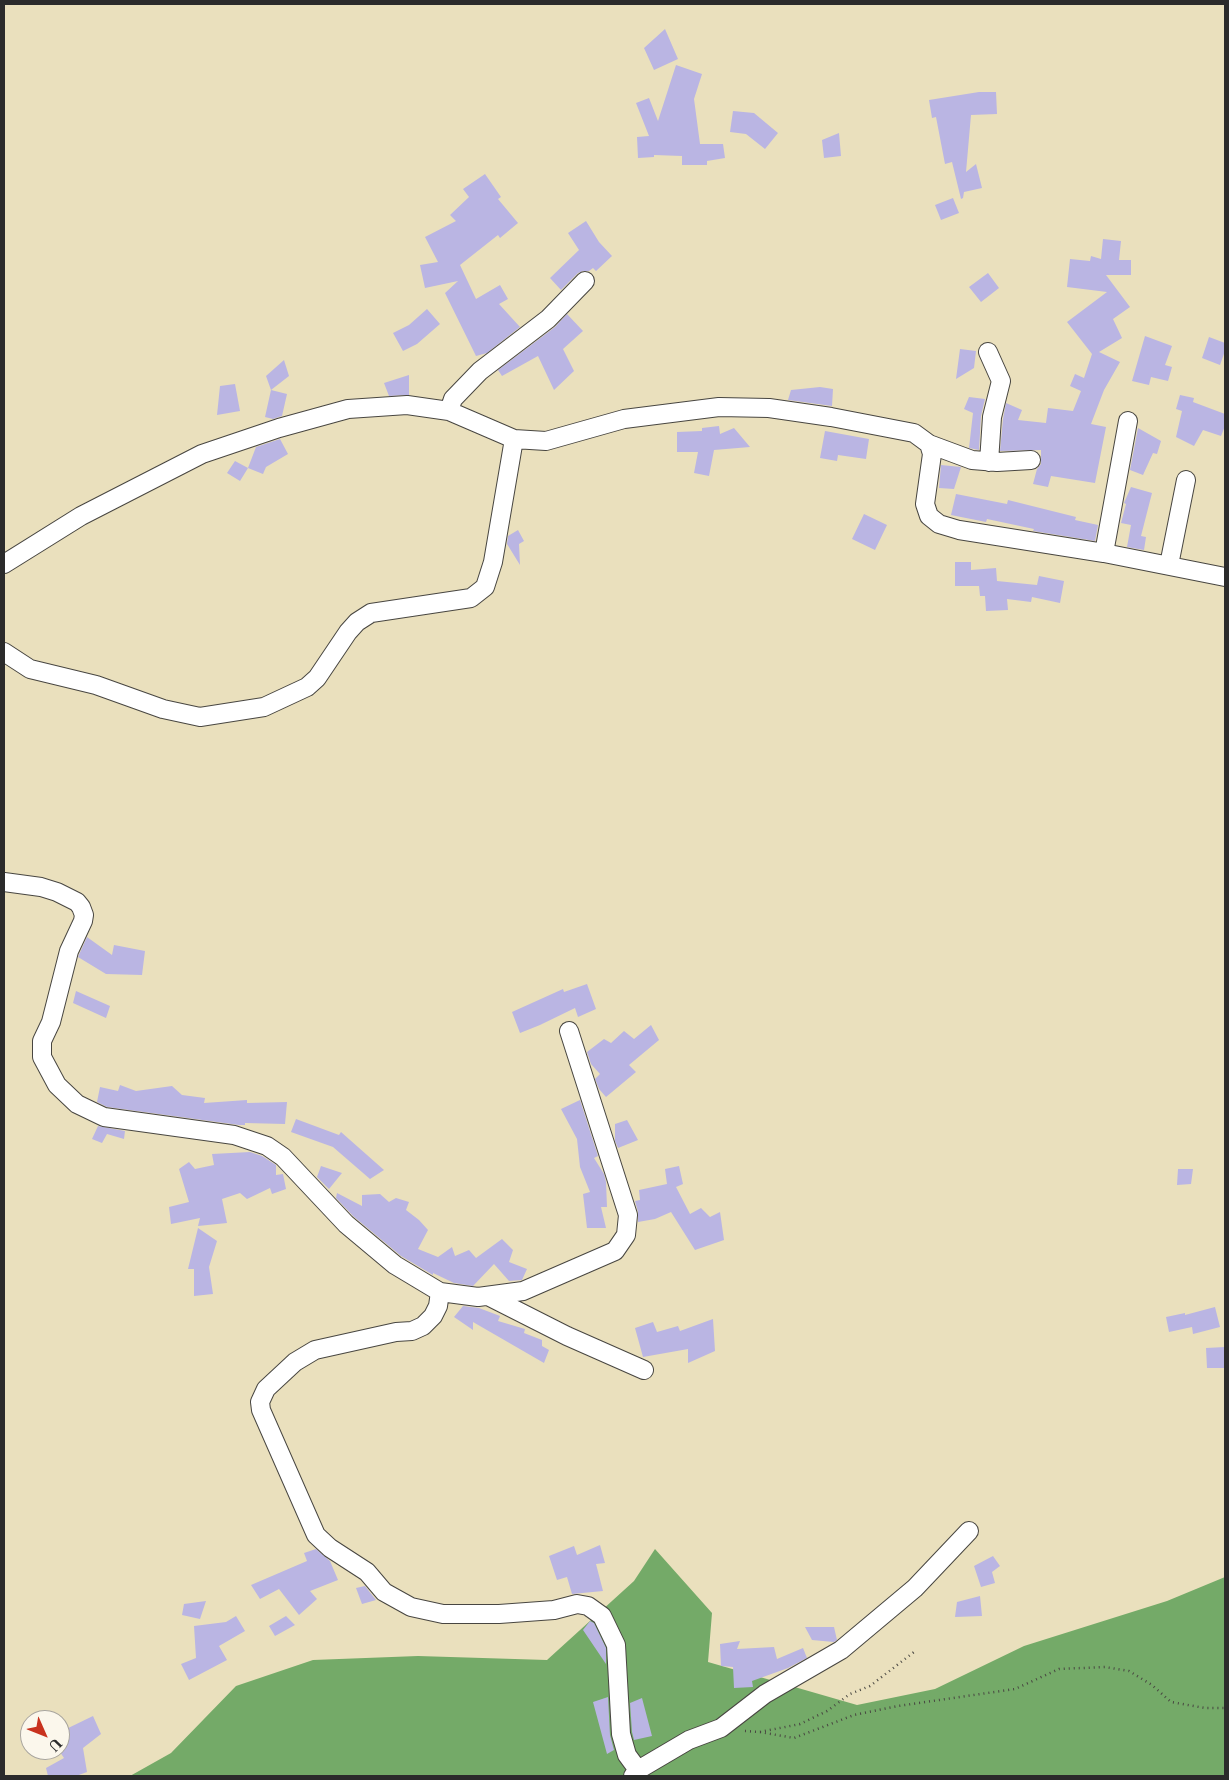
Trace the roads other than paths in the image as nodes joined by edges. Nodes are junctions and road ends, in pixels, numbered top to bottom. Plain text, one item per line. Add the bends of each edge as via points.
1 (585, 281) dead end
2 (988, 352) dead end
3 (449, 411) junction
4 (1128, 421) dead end
5 (514, 439) junction
6 (929, 444) junction
7 (1031, 460) dead end
8 (989, 462) junction
9 (1186, 480) dead end
10 (1104, 552) junction
11 (4, 564) edge
12 (1169, 565) junction
13 (1225, 577) edge
14 (4, 652) edge
15 (4, 882) edge
16 (569, 1031) dead end
17 (440, 1292) junction
18 (488, 1296) junction
19 (644, 1370) dead end
20 (969, 1531) dead end
21 (636, 1773) edge

1 - 3 street via 548,319 480,371 453,399
2 - 8 street via 1001,381 992,417
3 - 5 street
3 - 11 street via 407,405 348,409 202,454 81,516
4 - 10 street
5 - 6 street via 546,441 624,420 719,407 769,408 831,417 914,433
5 - 14 street via 485,587 471,598 371,613 348,632 317,678 307,687 264,707 200,717 162,709 96,685 30,669
6 - 8 street via 972,460
6 - 10 street via 932,454 925,504 929,516 938,524
7 - 8 street
9 - 12 street
10 - 12 street
12 - 13 street
15 - 17 street via 56,892 77,902 84,916 42,1041 42,1057 57,1085 77,1104 104,1116 234,1135 267,1146 283,1157 346,1224 394,1266
16 - 18 street via 628,1215 626,1235 615,1251 523,1290
17 - 18 street
17 - 21 street via 438,1306 423,1326 315,1350 295,1362 266,1389 260,1410 316,1535 367,1572 384,1592 411,1607 443,1614 508,1614 554,1610 577,1604 588,1606 602,1616 616,1645 621,1734
18 - 19 street
20 - 21 street via 915,1588 841,1650 765,1694 721,1728 688,1740

